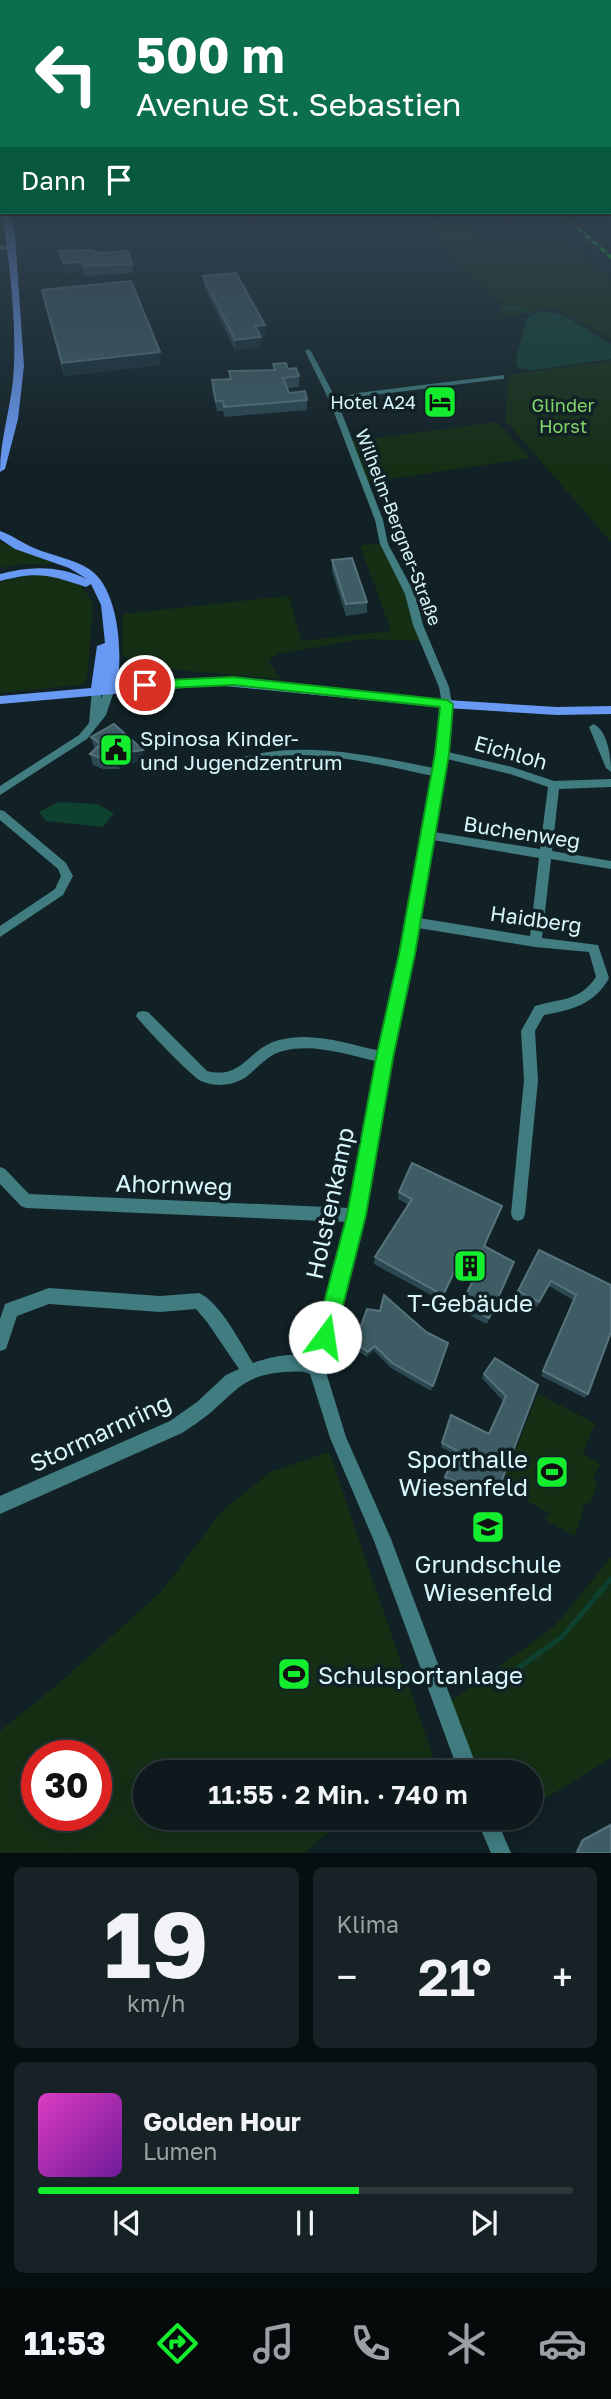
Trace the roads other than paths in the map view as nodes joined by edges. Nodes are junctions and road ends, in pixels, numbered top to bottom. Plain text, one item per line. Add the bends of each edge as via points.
1 (15, 295) edge
2 (309, 351) dead end
3 (501, 377) dead end
4 (334, 402) junction
5 (0, 469) edge
6 (0, 534) edge
7 (0, 578) edge
8 (113, 670) junction
9 (163, 684) junction
10 (104, 689) junction
11 (0, 700) edge
12 (447, 704) junction
13 (611, 710) edge
14 (594, 727) dead end
15 (442, 754) junction
16 (225, 767) dead end
17 (611, 768) edge
18 (439, 773) junction
19 (611, 783) edge
20 (554, 785) junction
21 (0, 791) edge
22 (0, 814) edge
23 (428, 835) junction
24 (543, 855) junction
25 (611, 865) edge
26 (412, 922) junction
27 (0, 932) edge
28 (535, 942) junction
29 (143, 1016) dead end
30 (384, 1058) junction
31 (0, 1174) edge
32 (518, 1214) dead end
33 (356, 1215) junction
34 (0, 1343) edge
35 (317, 1369) junction
36 (250, 1372) junction
37 (0, 1505) edge
38 (464, 1760) edge
39 (491, 1830) edge
40 (500, 1853) edge

1 - 5 main road via 19,366 13,419
2 - 4 street, Wilhelm-Bergner-Straße
3 - 4 street via 357,395
4 - 12 street, Wilhelm-Bergner-Straße via 384,544 410,594
6 - 8 main road via 80,569 101,586 110,610
7 - 10 main road via 55,572 95,589 105,614
8 - 9 main road
8 - 10 main road
9 - 10 main road
9 - 12 main road via 244,682
10 - 11 main road
10 - 21 street via 88,732
12 - 13 main road
12 - 15 street, Holstenkamp
14 - 17 street
15 - 18 street, Holstenkamp
15 - 20 street, Eichloh
16 - 18 street via 241,759 315,753
18 - 23 street, Holstenkamp
19 - 20 street, Eichloh
20 - 24 street
22 - 27 street via 62,866 67,876 59,891
23 - 24 street, Buchenweg
23 - 26 street, Holstenkamp
24 - 25 street, Buchenweg
24 - 28 street
26 - 28 street, Haidberg
26 - 30 street, Holstenkamp
28 - 32 street, Haidberg via 594,948 603,978 594,993 540,1010 528,1031 531,1080
29 - 30 street via 203,1076 216,1081 234,1078 277,1046 319,1043
30 - 33 street, Holstenkamp
31 - 33 street, Ahornweg via 26,1201
33 - 35 street, Holstenkamp
34 - 36 street via 11,1310 49,1296 160,1304 199,1301
35 - 36 street, Stormarnring via 304,1363
35 - 38 street via 338,1438 382,1539
36 - 37 street, Stormarnring via 232,1381 176,1427
39 - 40 street

